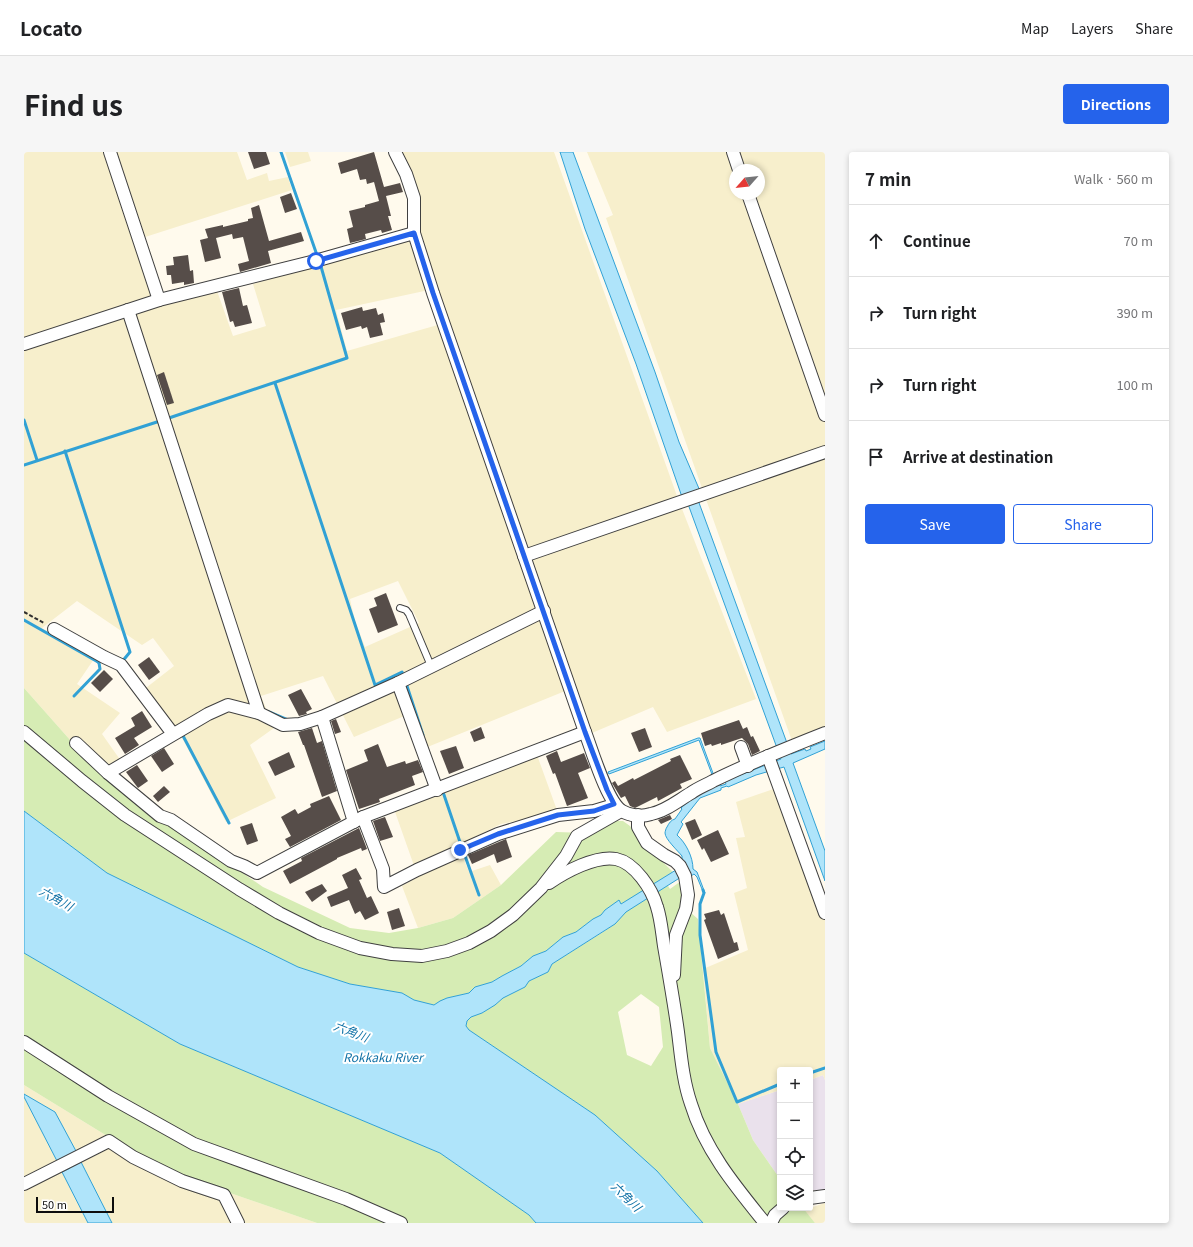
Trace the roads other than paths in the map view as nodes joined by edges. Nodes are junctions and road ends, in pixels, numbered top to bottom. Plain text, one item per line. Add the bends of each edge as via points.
1 (110, 152) edge
2 (395, 152) edge
3 (735, 153) edge
4 (738, 164) edge
5 (750, 200) edge
6 (414, 233) junction
7 (159, 300) junction
8 (128, 310) junction
9 (24, 344) edge
10 (825, 415) edge
11 (825, 452) edge
12 (524, 556) junction
13 (400, 608) dead end
14 (544, 611) junction
15 (54, 629) road end
16 (431, 666) junction
17 (403, 681) junction
18 (257, 709) junction
19 (322, 717) junction
20 (24, 732) edge
21 (178, 732) junction
22 (585, 732) junction
23 (825, 734) edge
24 (76, 744) dead end
25 (741, 747) dead end
26 (770, 755) junction
27 (748, 766) junction
28 (108, 773) junction
29 (440, 788) junction
30 (618, 808) junction
31 (638, 815) junction
32 (359, 820) junction
33 (541, 888) junction
34 (825, 913) edge
35 (673, 998) junction
36 (24, 1042) edge
37 (24, 1184) edge
38 (825, 1196) edge
39 (813, 1198) edge
40 (780, 1211) edge
41 (238, 1223) edge
42 (401, 1223) edge
43 (766, 1223) edge
44 (771, 1223) edge

1 - 7 street
2 - 6 street via 414,198
3 - 4 street
5 - 10 street
6 - 7 street
6 - 12 street
7 - 8 street
8 - 9 street
8 - 18 street
11 - 12 street
12 - 14 street
13 - 16 lane via 409,614
14 - 16 street
14 - 22 street
15 - 21 street via 121,665
16 - 17 street
17 - 19 street
17 - 29 street
18 - 19 street via 283,725 300,724
18 - 21 street via 228,705
19 - 32 street
20 - 33 street via 125,815 194,861 279,914 319,933 360,948 422,956 447,951 491,931 513,916
21 - 28 street
22 - 29 street
22 - 30 street via 607,790
23 - 26 street
24 - 28 street
25 - 27 street
26 - 27 street
26 - 34 street
27 - 31 street via 715,780 667,808 651,815
28 - 32 street via 160,816 171,820 232,861 257,873
29 - 32 street
30 - 31 street via 630,815
30 - 32 street via 558,815 498,834 384,887 383,869
30 - 33 street via 577,836 566,856
31 - 35 street via 638,827 647,843 675,861 682,871 688,895 686,909 676,935
33 - 35 street via 566,873 606,858 617,859 632,868 645,881 657,907
35 - 43 street via 684,1076 691,1104 714,1156
36 - 42 street via 108,1096 194,1144 346,1199
37 - 41 street via 109,1141 133,1157 182,1181 224,1195
38 - 39 street
40 - 44 street

